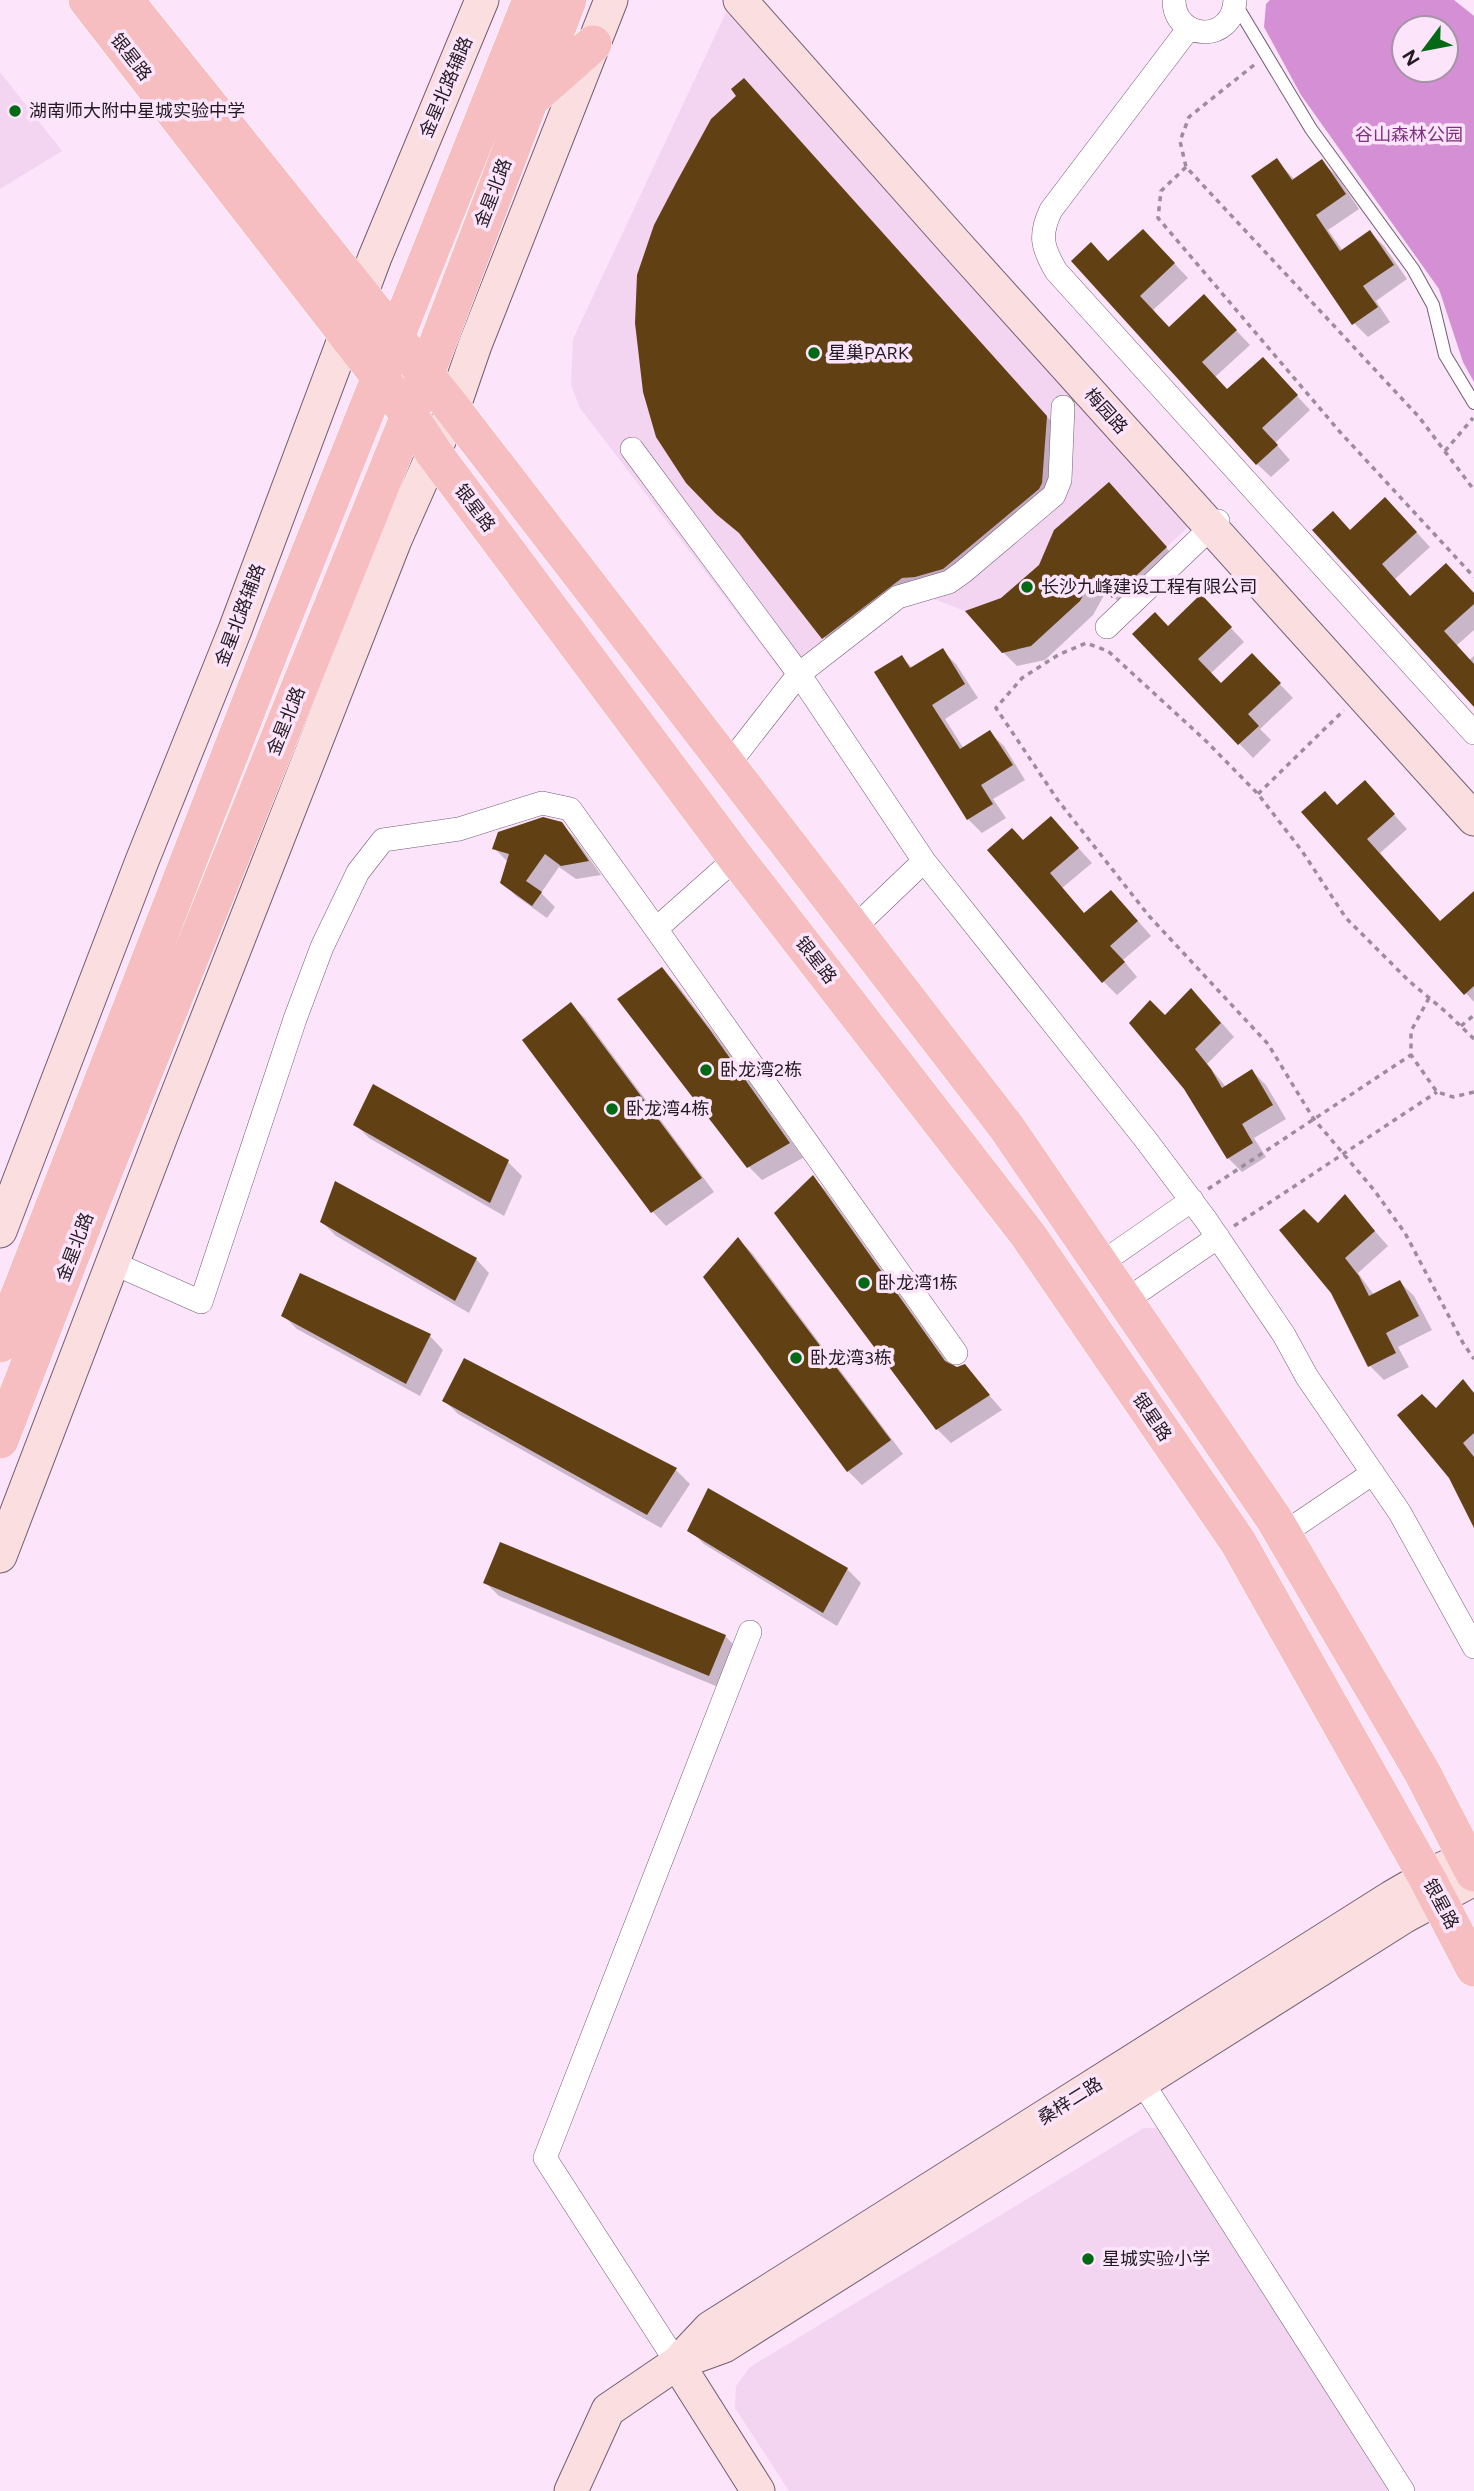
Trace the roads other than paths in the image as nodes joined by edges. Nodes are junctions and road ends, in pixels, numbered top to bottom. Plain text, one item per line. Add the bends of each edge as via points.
1 (88, 0) edge
2 (125, 0) edge
3 (482, 0) edge
4 (531, 0) edge
5 (568, 0) edge
6 (611, 0) edge
7 (740, 0) edge
8 (753, 0) edge
9 (1174, 0) edge
10 (1235, 1) edge
11 (1189, 28) junction
12 (593, 44) junction
13 (529, 101) junction
14 (361, 295) junction
15 (345, 335) junction
16 (396, 339) junction
17 (425, 376) junction
18 (380, 379) junction
19 (1474, 403) edge
20 (1063, 407) dead end
21 (453, 409) junction
22 (410, 415) junction
23 (632, 449) dead end
24 (434, 453) junction
25 (1215, 525) junction
26 (1107, 627) dead end
27 (799, 674) junction
28 (1474, 733) edge
29 (728, 765) junction
30 (1474, 805) edge
31 (1474, 819) edge
32 (736, 858) junction
33 (924, 861) junction
34 (853, 928) junction
35 (656, 929) junction
36 (1192, 1200) junction
37 (52, 1210) junction
38 (1, 1224) edge
39 (1218, 1237) junction
40 (113, 1263) junction
41 (1100, 1264) junction
42 (1125, 1301) junction
43 (0, 1344) edge
44 (956, 1353) dead end
45 (0, 1440) edge
46 (1373, 1473) junction
47 (1283, 1534) junction
48 (0, 1556) edge
49 (750, 1632) dead end
50 (1474, 1647) edge
51 (1472, 1866) edge
52 (1432, 1888) junction
53 (1474, 1968) edge
54 (1142, 2081) junction
55 (677, 2363) junction
56 (571, 2491) edge
57 (758, 2491) edge
58 (1403, 2491) edge

1 - 15 main road, 银星路
2 - 14 main road, 银星路
3 - 14 street, 金星北路辅路
4 - 16 main road, 金星北路
5 - 13 main road, 金星北路
6 - 12 street
7 - 25 street, 梅园路 via 956,244
8 - 25 street, 梅园路
9 - 11 street via 1177,15
10 - 11 street via 1222,27 1203,32
10 - 19 lane via 1311,129 1413,269 1433,306 1445,355
11 - 28 street via 1051,210 1043,226 1046,254 1056,271
12 - 13 main road
12 - 21 street
13 - 17 main road, 金星北路
14 - 15 street, 金星北路辅路
14 - 16 main road, 银星路
15 - 18 main road, 银星路
15 - 38 street, 金星北路辅路 via 240,617
16 - 17 main road, 银星路
16 - 18 main road, 金星北路
17 - 21 main road, 银星路
17 - 22 main road, 金星北路
18 - 22 main road, 银星路
18 - 37 main road, 金星北路
20 - 27 street via 1060,480 1048,502 949,582 898,597
21 - 24 street
21 - 29 main road, 银星路
22 - 24 main road, 银星路
22 - 45 main road, 金星北路
23 - 27 street
24 - 32 main road, 银星路
24 - 40 street via 395,540
25 - 26 street
25 - 30 street, 梅园路
25 - 31 street, 梅园路
27 - 29 street
27 - 33 street
29 - 34 main road, 银星路
32 - 35 street
32 - 52 main road, 银星路 via 1028,1235 1230,1531
33 - 34 street
33 - 36 street
34 - 41 main road, 银星路 via 1007,1128
35 - 40 street via 570,809 542,803 459,829 383,840 358,872 322,947 201,1302
35 - 44 street
36 - 39 street
36 - 41 street
37 - 38 street
37 - 43 main road, 金星北路
39 - 42 street
39 - 46 street
40 - 48 street
41 - 42 main road, 银星路
42 - 47 main road, 银星路
46 - 47 street
46 - 50 street
47 - 51 main road, 银星路
49 - 55 street via 545,2158
51 - 52 street, 桑梓二路
52 - 53 main road, 银星路
52 - 54 street, 桑梓二路 via 1405,1916
52 - 55 street, 桑梓二路 via 1380,1905 710,2328
54 - 55 street, 桑梓二路 via 724,2346
54 - 58 street
55 - 56 street, 桑梓二路 via 608,2410
55 - 57 street

